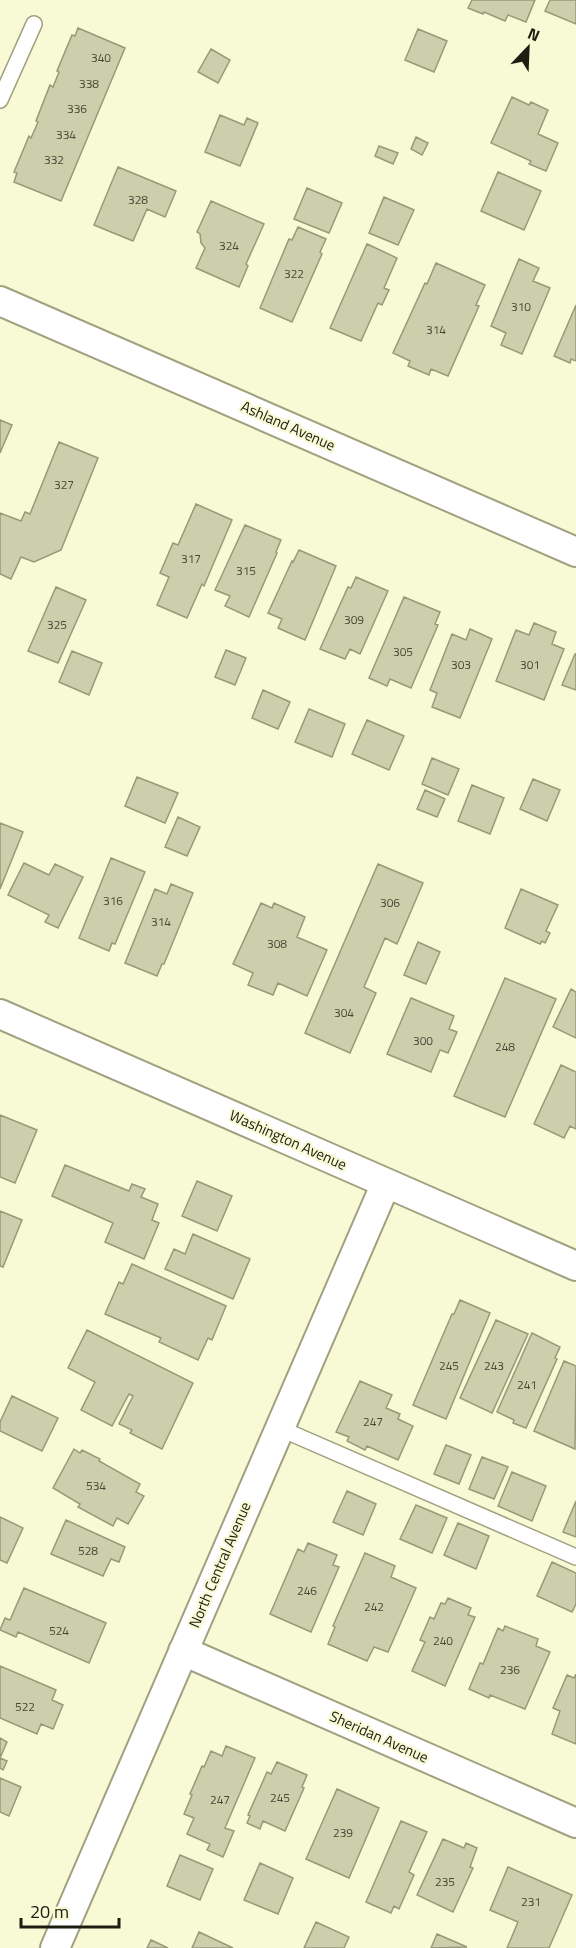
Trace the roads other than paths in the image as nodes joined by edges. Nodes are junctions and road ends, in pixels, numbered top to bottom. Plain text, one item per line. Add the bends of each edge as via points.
1 (34, 24) dead end
2 (0, 100) edge
3 (0, 301) edge
4 (576, 552) edge
5 (0, 1014) edge
6 (386, 1183) junction
7 (576, 1266) edge
8 (279, 1428) junction
9 (576, 1557) edge
10 (183, 1651) junction
11 (576, 1823) edge
12 (55, 1948) edge

1 - 2 lane
3 - 4 street, Ashland Avenue
5 - 6 street, Washington Avenue
6 - 7 street, Washington Avenue
6 - 8 street, North Central Avenue
8 - 9 lane
8 - 10 street, North Central Avenue
10 - 11 street, Sheridan Avenue
10 - 12 street, North Central Avenue

